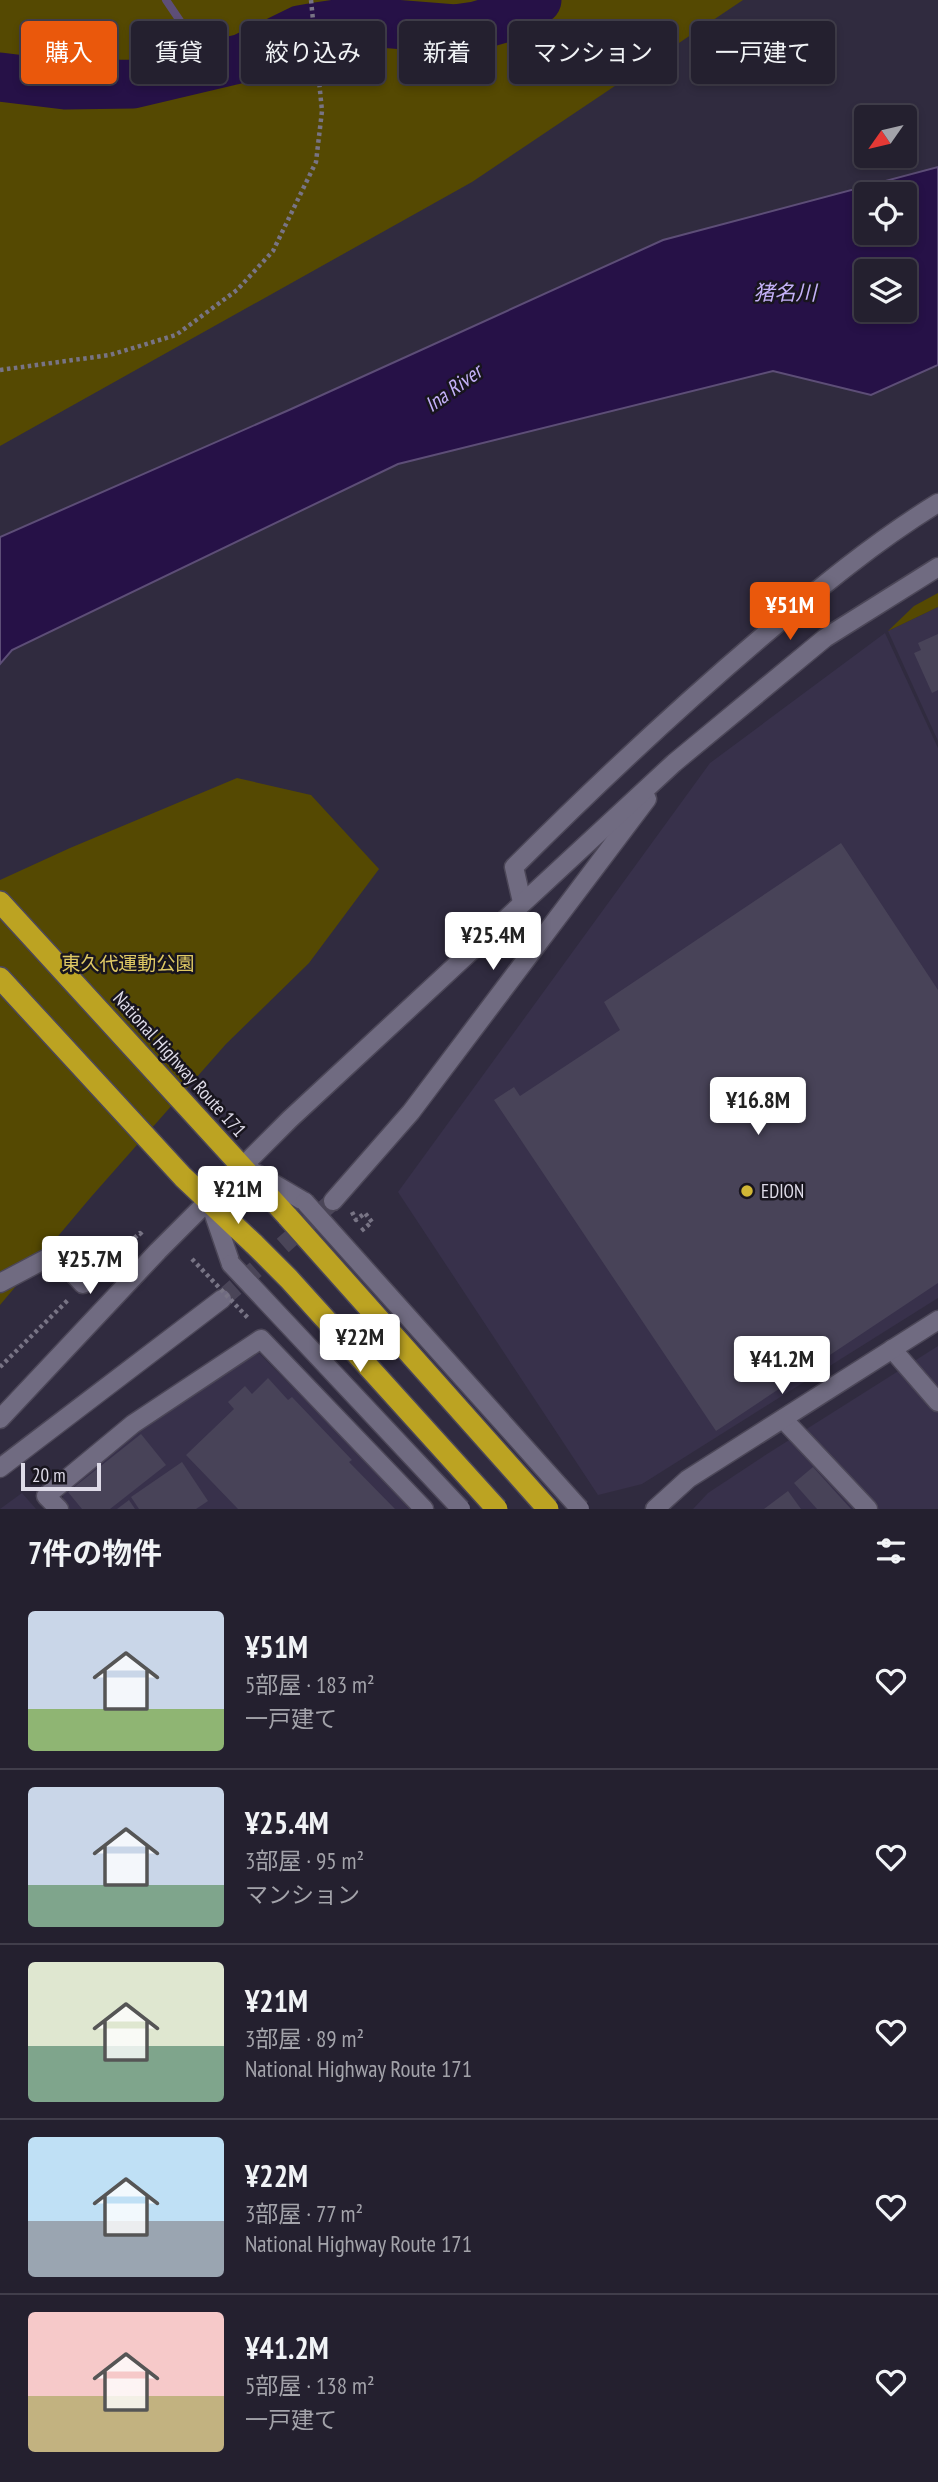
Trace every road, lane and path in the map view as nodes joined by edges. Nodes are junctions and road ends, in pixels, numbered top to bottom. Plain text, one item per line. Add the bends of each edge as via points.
1 (310, 0) edge
2 (0, 370) edge
3 (938, 503) edge
4 (938, 566) edge
5 (674, 763) junction
6 (0, 902) edge
7 (522, 902) junction
8 (0, 978) edge
9 (243, 1166) junction
10 (209, 1200) junction
11 (333, 1200) tunnel mouth
12 (356, 1220) dead end
13 (354, 1237) dead end
14 (192, 1259) dead end
15 (0, 1283) edge
16 (83, 1284) dead end
17 (222, 1300) tunnel mouth
18 (248, 1318) dead end
19 (938, 1320) edge
20 (892, 1349) junction
21 (938, 1402) edge
22 (0, 1419) edge
23 (783, 1419) junction
24 (0, 1468) edge
25 (59, 1509) edge
26 (424, 1509) edge
27 (461, 1509) edge
28 (497, 1509) edge
29 (548, 1509) edge
30 (580, 1509) edge
31 (654, 1509) edge
32 (868, 1509) edge

1 - 2 path via 322,111 316,162 273,251 237,290 176,335 110,355
3 - 7 street via 808,597 601,780 514,867
4 - 5 street via 825,638
5 - 7 street
5 - 11 street via 411,1112
6 - 9 highway, National Highway Route 171
7 - 9 street
8 - 10 highway
9 - 10 street
9 - 29 highway, National Highway Route 171, bridge
9 - 30 street, bridge via 305,1202
10 - 22 street
10 - 27 street, bridge via 231,1264
10 - 28 highway, bridge via 289,1279
12 - 13 path via 365,1213 372,1222
14 - 18 path, bridge
15 - 16 street via 55,1254
17 - 24 street
19 - 20 street
20 - 21 street
20 - 23 street
23 - 31 street via 688,1479
23 - 32 street
25 - 26 street via 46,1496 133,1424 261,1339

